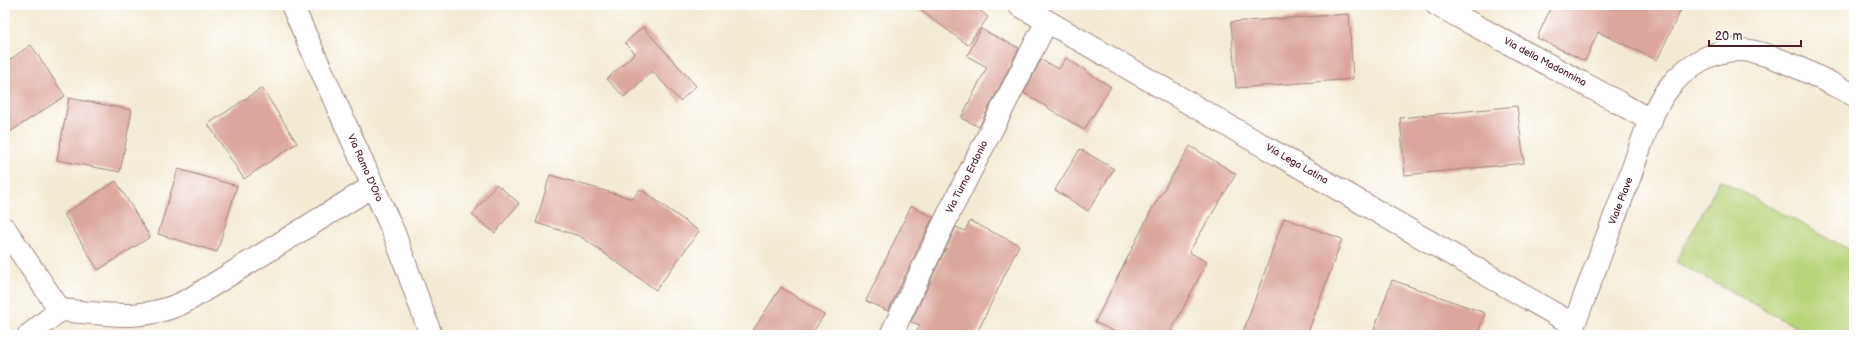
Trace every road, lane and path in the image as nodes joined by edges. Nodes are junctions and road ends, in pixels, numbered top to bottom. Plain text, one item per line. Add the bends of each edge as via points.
1 (292, 5) edge
2 (1019, 5) edge
3 (1437, 5) edge
4 (1047, 21) junction
5 (1854, 95) edge
6 (1651, 121) junction
7 (373, 186) junction
8 (5, 229) edge
9 (60, 310) junction
10 (1572, 330) edge
11 (28, 335) edge
12 (431, 335) edge
13 (891, 335) edge

1 - 7 street, Via Ramo D'Oro
2 - 4 street, Via Lega Latina
3 - 6 street, Via della Madonnina
4 - 10 street, Via Lega Latina
4 - 13 street, Via Turno Erdonio via 950,211
5 - 6 street, Viale Piave via 1760,54 1740,50 1724,51 1694,63 1682,74 1670,86
6 - 10 street, Viale Piave
7 - 9 street via 170,309 131,316
7 - 12 street, Via Ramo D'Oro via 394,233
8 - 9 street
9 - 11 street

